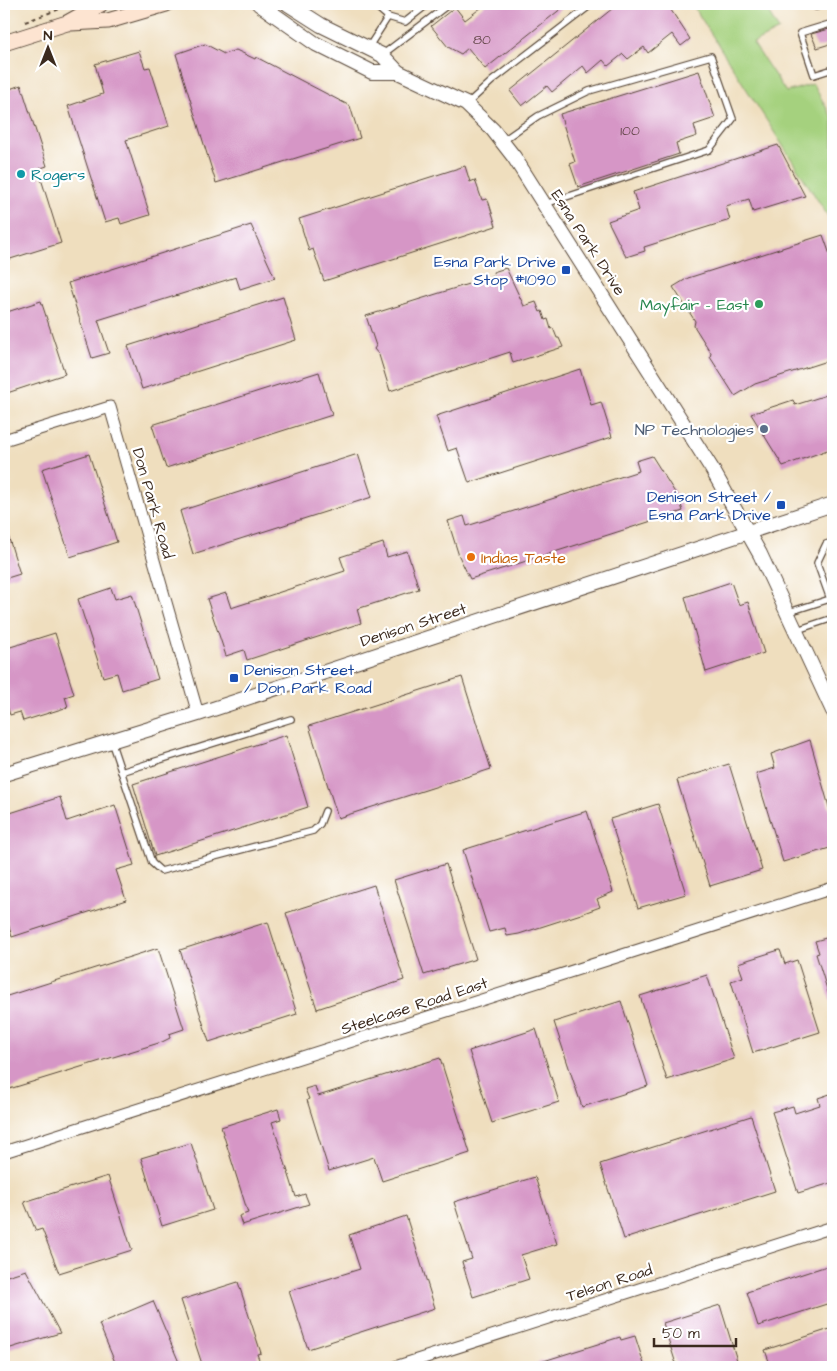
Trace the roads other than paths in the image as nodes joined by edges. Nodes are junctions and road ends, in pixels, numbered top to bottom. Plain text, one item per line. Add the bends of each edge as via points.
1 (101, 4) edge
2 (166, 4) edge
3 (259, 4) edge
4 (288, 4) edge
5 (309, 4) edge
6 (374, 4) edge
7 (428, 4) edge
8 (449, 4) edge
9 (592, 4) edge
10 (812, 4) edge
11 (826, 4) edge
12 (388, 17) junction
13 (67, 23) junction
14 (833, 23) edge
15 (321, 25) junction
16 (4, 43) edge
17 (368, 48) junction
18 (382, 55) junction
19 (833, 69) edge
20 (398, 72) junction
21 (466, 104) junction
22 (502, 141) junction
23 (543, 205) junction
24 (4, 440) edge
25 (833, 504) edge
26 (748, 531) junction
27 (833, 542) edge
28 (831, 599) edge
29 (789, 612) junction
30 (833, 618) edge
31 (797, 630) junction
32 (833, 712) edge
33 (198, 714) junction
34 (291, 719) dead end
35 (110, 741) junction
36 (121, 772) junction
37 (4, 774) edge
38 (325, 811) dead end
39 (833, 888) edge
40 (4, 1152) edge
41 (833, 1227) edge
42 (395, 1367) edge

1 - 13 main road
2 - 13 main road via 108,21
3 - 20 street, Esna Park Drive via 316,44 372,72
4 - 15 street, Esna Park Drive
5 - 15 street
6 - 12 lane
7 - 12 lane via 405,22
8 - 18 lane
9 - 21 lane
10 - 11 lane via 816,7
12 - 17 lane
13 - 16 main road
14 - 19 lane via 800,33 814,75
15 - 17 street, Esna Park Drive
17 - 18 street, Esna Park Drive
18 - 20 street, Esna Park Drive
20 - 21 street, Esna Park Drive
21 - 22 street, Esna Park Drive
22 - 23 street, Esna Park Drive
22 - 23 lane via 538,116 589,91 711,56 733,119 709,150
23 - 26 street, Esna Park Drive via 712,469
24 - 33 street, Don Park Road via 110,407
25 - 26 street, Denison Street
26 - 29 street, Esna Park Drive
26 - 33 street, Denison Street
27 - 28 lane via 826,544 817,562
28 - 29 lane
29 - 31 street, Esna Park Drive
30 - 31 lane
31 - 32 street, Esna Park Drive
33 - 35 street, Denison Street
34 - 36 lane
35 - 36 lane
35 - 37 street, Denison Street
36 - 38 lane via 152,863 161,871 313,831
39 - 40 street, Steelcase Road East
41 - 42 street, Telson Road

